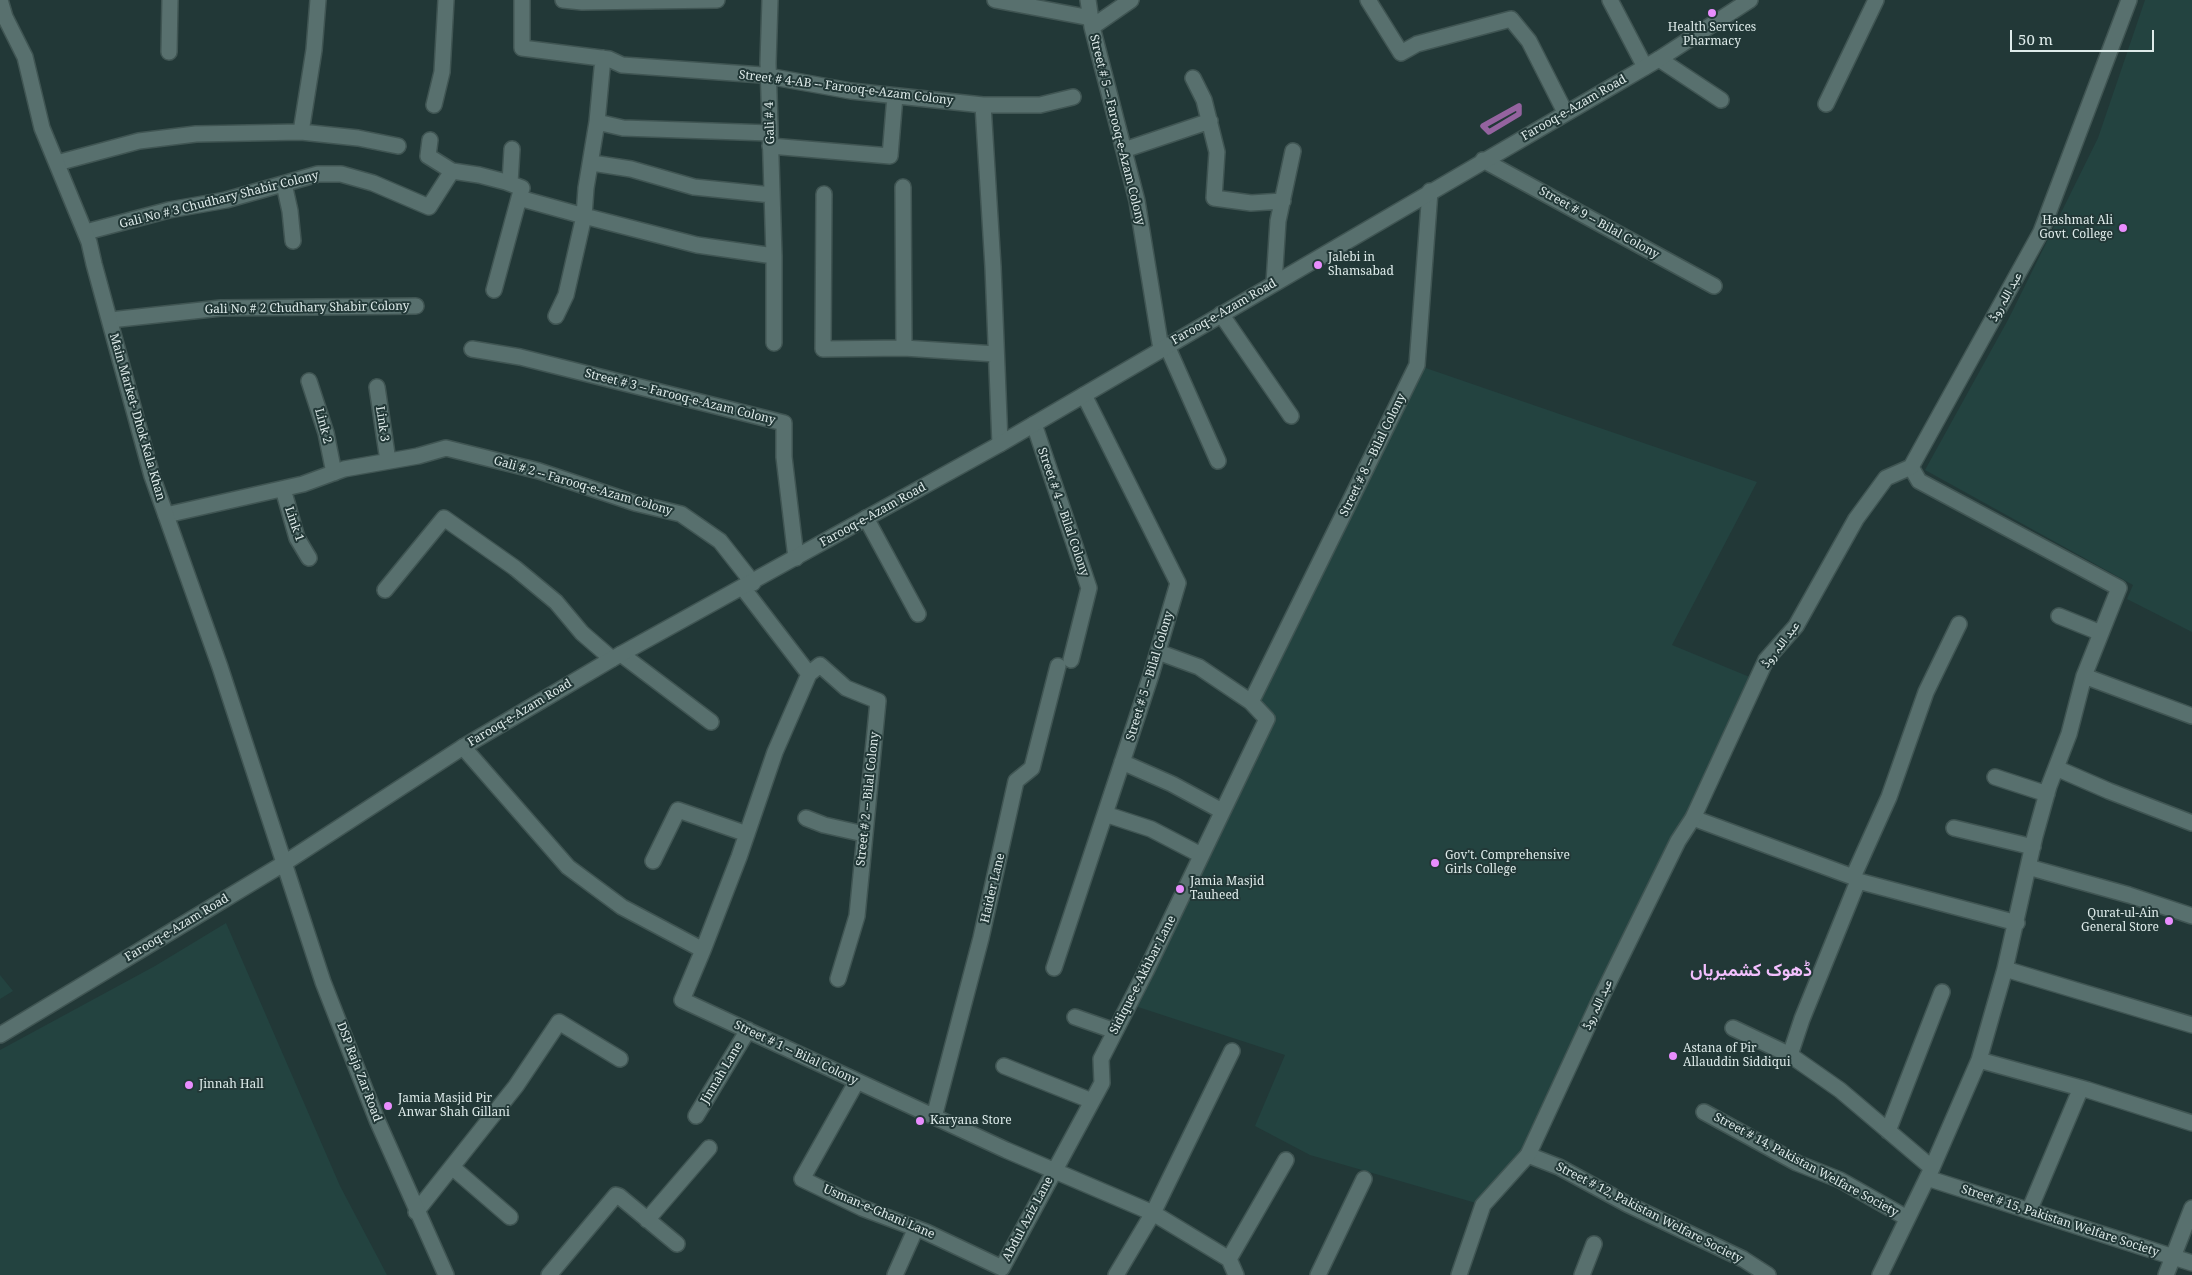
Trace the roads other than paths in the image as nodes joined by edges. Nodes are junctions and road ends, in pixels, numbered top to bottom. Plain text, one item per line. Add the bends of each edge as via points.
1 (0, 0) edge
2 (170, 0) edge
3 (318, 0) edge
4 (446, 0) edge
5 (522, 0) edge
6 (563, 0) edge
7 (717, 0) edge
8 (770, 0) edge
9 (994, 0) edge
10 (1088, 0) edge
11 (1131, 0) edge
12 (1368, 0) edge
13 (1610, 0) edge
14 (1750, 0) edge
15 (1876, 0) edge
16 (2129, 0) edge
17 (1091, 22) junction
18 (169, 52) dead end
19 (603, 58) junction
20 (1659, 59) junction
21 (1645, 67) junction
22 (768, 78) junction
23 (1193, 78) dead end
24 (895, 96) junction
25 (1073, 97) dead end
26 (1721, 100) dead end
27 (1826, 104) dead end
28 (434, 105) dead end
29 (983, 105) junction
30 (1565, 112) junction
31 (1210, 121) junction
32 (597, 122) junction
33 (301, 132) junction
34 (770, 139) junction
35 (430, 140) dead end
36 (398, 146) dead end
37 (512, 148) dead end
38 (1124, 150) junction
39 (1293, 151) dead end
40 (1483, 160) junction
41 (58, 163) junction
42 (592, 163) junction
43 (452, 171) junction
44 (284, 184) junction
45 (510, 184) junction
46 (904, 186) dead end
47 (772, 191) junction
48 (1430, 191) junction
49 (824, 194) dead end
50 (519, 198) junction
51 (1283, 201) junction
52 (584, 216) junction
53 (86, 232) junction
54 (293, 241) dead end
55 (774, 256) junction
56 (1274, 283) junction
57 (1714, 286) dead end
58 (494, 290) dead end
59 (416, 306) dead end
60 (1221, 314) junction
61 (556, 316) dead end
62 (110, 320) junction
63 (774, 343) dead end
64 (1164, 347) junction
65 (904, 348) junction
66 (472, 349) dead end
67 (996, 354) junction
68 (309, 380) dead end
69 (377, 387) dead end
70 (1084, 394) junction
71 (1291, 416) dead end
72 (1034, 424) junction
73 (1000, 444) junction
74 (1218, 460) dead end
75 (388, 461) junction
76 (1911, 467) junction
77 (334, 472) junction
78 (283, 489) junction
79 (166, 515) junction
80 (866, 518) junction
81 (309, 558) dead end
82 (796, 558) junction
83 (748, 585) junction
84 (385, 590) dead end
85 (918, 614) dead end
86 (2059, 616) dead end
87 (1959, 624) dead end
88 (2100, 633) junction
89 (1158, 652) junction
90 (616, 657) junction
91 (1064, 663) joint
92 (810, 674) junction
93 (2084, 676) junction
94 (1251, 702) junction
95 (2192, 716) edge
96 (710, 722) dead end
97 (463, 747) junction
98 (1122, 762) junction
99 (2056, 768) junction
100 (1995, 777) dead end
101 (2047, 794) junction
102 (1222, 811) junction
103 (1105, 814) junction
104 (806, 818) dead end
105 (1693, 818) junction
106 (2192, 823) edge
107 (1954, 828) dead end
108 (747, 834) junction
109 (864, 834) junction
110 (2033, 847) junction
111 (1202, 855) junction
112 (653, 861) dead end
113 (283, 864) junction
114 (2028, 867) junction
115 (1856, 879) junction
116 (2192, 916) edge
117 (2017, 923) junction
118 (703, 950) junction
119 (1054, 968) dead end
120 (2005, 969) junction
121 (838, 979) dead end
122 (1942, 992) dead end
123 (1076, 1017) dead end
124 (2192, 1025) edge
125 (1733, 1028) dead end
126 (748, 1030) junction
127 (1115, 1031) junction
128 (0, 1035) edge
129 (1232, 1051) dead end
130 (1790, 1055) junction
131 (620, 1060) dead end
132 (1979, 1060) junction
133 (1004, 1066) dead end
134 (857, 1081) junction
135 (2081, 1088) junction
136 (1092, 1101) junction
137 (1704, 1112) dead end
138 (696, 1116) dead end
139 (934, 1117) junction
140 (2192, 1123) edge
141 (1888, 1131) junction
142 (709, 1148) dead end
143 (1528, 1156) junction
144 (1286, 1160) dead end
145 (452, 1167) junction
146 (1055, 1170) junction
147 (1930, 1173) junction
148 (1364, 1179) dead end
149 (2192, 1208) edge
150 (416, 1212) junction
151 (2029, 1212) junction
152 (1153, 1213) junction
153 (510, 1217) dead end
154 (1908, 1218) junction
155 (647, 1220) junction
156 (916, 1228) junction
157 (677, 1244) dead end
158 (1594, 1244) dead end
159 (2173, 1257) junction
160 (1229, 1258) junction
161 (2192, 1263) edge
162 (1002, 1268) joint
163 (446, 1275) edge
164 (549, 1275) edge
165 (895, 1275) edge
166 (1116, 1275) edge
167 (1235, 1275) edge
168 (1318, 1275) edge
169 (1460, 1275) edge
170 (1582, 1275) edge
171 (1768, 1275) edge
172 (1880, 1275) edge
173 (2166, 1275) edge

1 - 41 street, Main Market- Dhok Kala Khan via 25,57 42,128
2 - 18 street
3 - 33 street
4 - 28 street via 442,72
5 - 19 street, Street # 4-AB -- Farooq-e-Azam Colony via 522,48
6 - 7 street
8 - 22 street, Gali # 4
9 - 17 street
10 - 17 street, Street # 5 -- Farooq-e-Azam Colony
11 - 17 street
12 - 30 street via 1401,53 1417,44 1511,19 1529,41
13 - 21 street
14 - 20 street, Farooq-e-Azam Road
15 - 27 street
16 - 76 street, عبد اللہ روڈ via 2042,232
17 - 38 street, Street # 5 -- Farooq-e-Azam Colony
19 - 22 street, Street # 4-AB -- Farooq-e-Azam Colony via 622,65
19 - 32 street
20 - 21 street, Farooq-e-Azam Road
20 - 26 street
21 - 30 street, Farooq-e-Azam Road
22 - 24 street, Street # 4-AB -- Farooq-e-Azam Colony
22 - 34 street, Gali # 4
23 - 31 street
24 - 29 street, Street # 4-AB -- Farooq-e-Azam Colony
24 - 34 street via 890,156
25 - 29 street, Street # 4-AB -- Farooq-e-Azam Colony via 1040,105
29 - 67 street
30 - 40 street, Farooq-e-Azam Road
31 - 38 street
31 - 51 street via 1217,152 1214,198 1252,203
32 - 34 street via 623,128
32 - 42 street
33 - 36 street
33 - 41 street via 196,134 139,141
34 - 47 street, Gali # 4
35 - 43 street via 428,156
37 - 45 street
38 - 64 street, Street # 5 -- Farooq-e-Azam Colony via 1137,201
39 - 51 street
40 - 48 street, Farooq-e-Azam Road
40 - 57 street, Street # 9 -- Bilal Colony
41 - 53 street, Main Market- Dhok Kala Khan
42 - 47 street via 631,169 694,187
42 - 52 street
43 - 44 street, Gali No # 3 Chudhary Shabir Colony via 429,207 373,183 341,174 318,174
43 - 45 street
44 - 53 street, Gali No # 3 Chudhary Shabir Colony
44 - 54 street
45 - 50 street via 522,188
46 - 65 street
47 - 55 street
48 - 56 street, Farooq-e-Azam Road
48 - 94 street, Street # 8 -- Bilal Colony via 1417,365
49 - 65 street via 823,348
50 - 52 street
50 - 58 street
51 - 56 street via 1278,220
52 - 55 street via 697,245
52 - 61 street via 566,295
53 - 62 street, Main Market- Dhok Kala Khan
55 - 63 street
56 - 60 street, Farooq-e-Azam Road
59 - 62 street, Gali No # 2 Chudhary Shabir Colony via 221,308
60 - 64 street, Farooq-e-Azam Road
60 - 71 street
62 - 79 street, Main Market- Dhok Kala Khan via 152,476
64 - 70 street, Farooq-e-Azam Road
64 - 74 street, Street # 5 -- Farooq-e-Azam Colony
65 - 67 street
66 - 82 street, Street # 3 -- Farooq-e-Azam Colony via 520,357 784,423 784,458
67 - 73 street
68 - 77 street, Link 2 via 326,432
69 - 75 street, Link 3
70 - 72 street, Farooq-e-Azam Road
70 - 89 street, Street # 5 -- Bilal Colony via 1178,583
72 - 73 street, Farooq-e-Azam Road
72 - 91 street, Street # 4 -- Bilal Colony via 1089,588
73 - 80 street, Farooq-e-Azam Road
75 - 77 street
75 - 83 street, Gali # 2 -- Farooq-e-Azam Colony via 446,448 539,471 635,503 681,514 720,541
76 - 88 street via 1919,481 2119,588
76 - 105 street, عبد اللہ روڈ via 1886,478 1856,519 1796,626 1766,660
77 - 78 street
78 - 79 street
78 - 81 street, Link 1 via 297,538
79 - 113 street, Main Market- Dhok Kala Khan via 220,667
80 - 82 street, Farooq-e-Azam Road
80 - 85 street
82 - 83 street, Farooq-e-Azam Road
83 - 90 street, Farooq-e-Azam Road
83 - 92 street
84 - 90 street via 444,518 515,568 556,602 582,633
86 - 88 street
87 - 115 street via 1926,692
88 - 93 street
89 - 94 street via 1199,667
89 - 98 street, Street # 5 -- Bilal Colony
90 - 96 street
90 - 97 street, Farooq-e-Azam Road
91 - 139 street, Haider Lane via 1032,768 1016,781 981,938
92 - 108 street via 776,752
92 - 109 street, Street # 2 -- Bilal Colony via 820,665 846,688 878,701
93 - 95 street
93 - 99 street via 2069,734
94 - 102 street, Sidique-e-Akhbar Lane via 1267,719
97 - 113 street, Farooq-e-Azam Road
97 - 118 street via 568,867 622,907
98 - 102 street
98 - 103 street, Street # 5 -- Bilal Colony
99 - 101 street
99 - 106 street
100 - 101 street
101 - 110 street
102 - 111 street, Sidique-e-Akhbar Lane
103 - 111 street via 1151,830
103 - 119 street, Street # 5 -- Bilal Colony
104 - 109 street
105 - 115 street
105 - 143 street, عبد اللہ روڈ via 1678,841 1597,1006
107 - 110 street
108 - 112 street via 678,810
108 - 118 street
109 - 121 street, Street # 2 -- Bilal Colony via 857,916
110 - 114 street
111 - 127 street, Sidique-e-Akhbar Lane
113 - 128 street, Farooq-e-Azam Road
113 - 150 street, DSP Raja Zar Road via 330,1000
114 - 116 street
114 - 117 street
115 - 117 street
115 - 130 street
117 - 120 street
118 - 126 street, Street # 1 -- Bilal Colony via 682,1000
120 - 124 street
120 - 132 street
122 - 141 street
123 - 127 street
125 - 130 street
126 - 134 street, Street # 1 -- Bilal Colony
126 - 138 street, Jinnah Lane
127 - 136 street, Sidique-e-Akhbar Lane via 1100,1059 1102,1083
129 - 152 street
130 - 141 street via 1840,1090
131 - 145 street via 559,1022 516,1086
132 - 135 street
132 - 147 street
133 - 136 street
134 - 139 street, Street # 1 -- Bilal Colony
134 - 156 street, Usman-e-Ghani Lane via 802,1178 862,1208
135 - 140 street
135 - 151 street
136 - 146 street, Sidique-e-Akhbar Lane
137 - 154 street, Street # 14, Pakistan Welfare Society via 1797,1164 1840,1180
139 - 146 street, Street # 1 -- Bilal Colony
141 - 147 street
142 - 155 street
143 - 169 street, عبد اللہ روڈ via 1483,1205
143 - 171 street, Street # 12, Pakistan Welfare Society via 1559,1166
144 - 160 street
145 - 150 street
145 - 153 street
146 - 152 street, Street # 1 -- Bilal Colony
146 - 162 street, Abdul Aziz Lane
147 - 151 street, Street # 15, Pakistan Welfare Society
147 - 154 street
148 - 168 street
149 - 159 street
150 - 163 street, DSP Raja Zar Road
151 - 159 street, Street # 15, Pakistan Welfare Society
152 - 160 street, Street # 1 -- Bilal Colony
152 - 166 street
154 - 172 street
155 - 157 street
155 - 164 street via 616,1195
156 - 162 street, Usman-e-Ghani Lane
156 - 165 street
158 - 170 street
159 - 161 street, Street # 15, Pakistan Welfare Society
159 - 173 street
160 - 167 street

